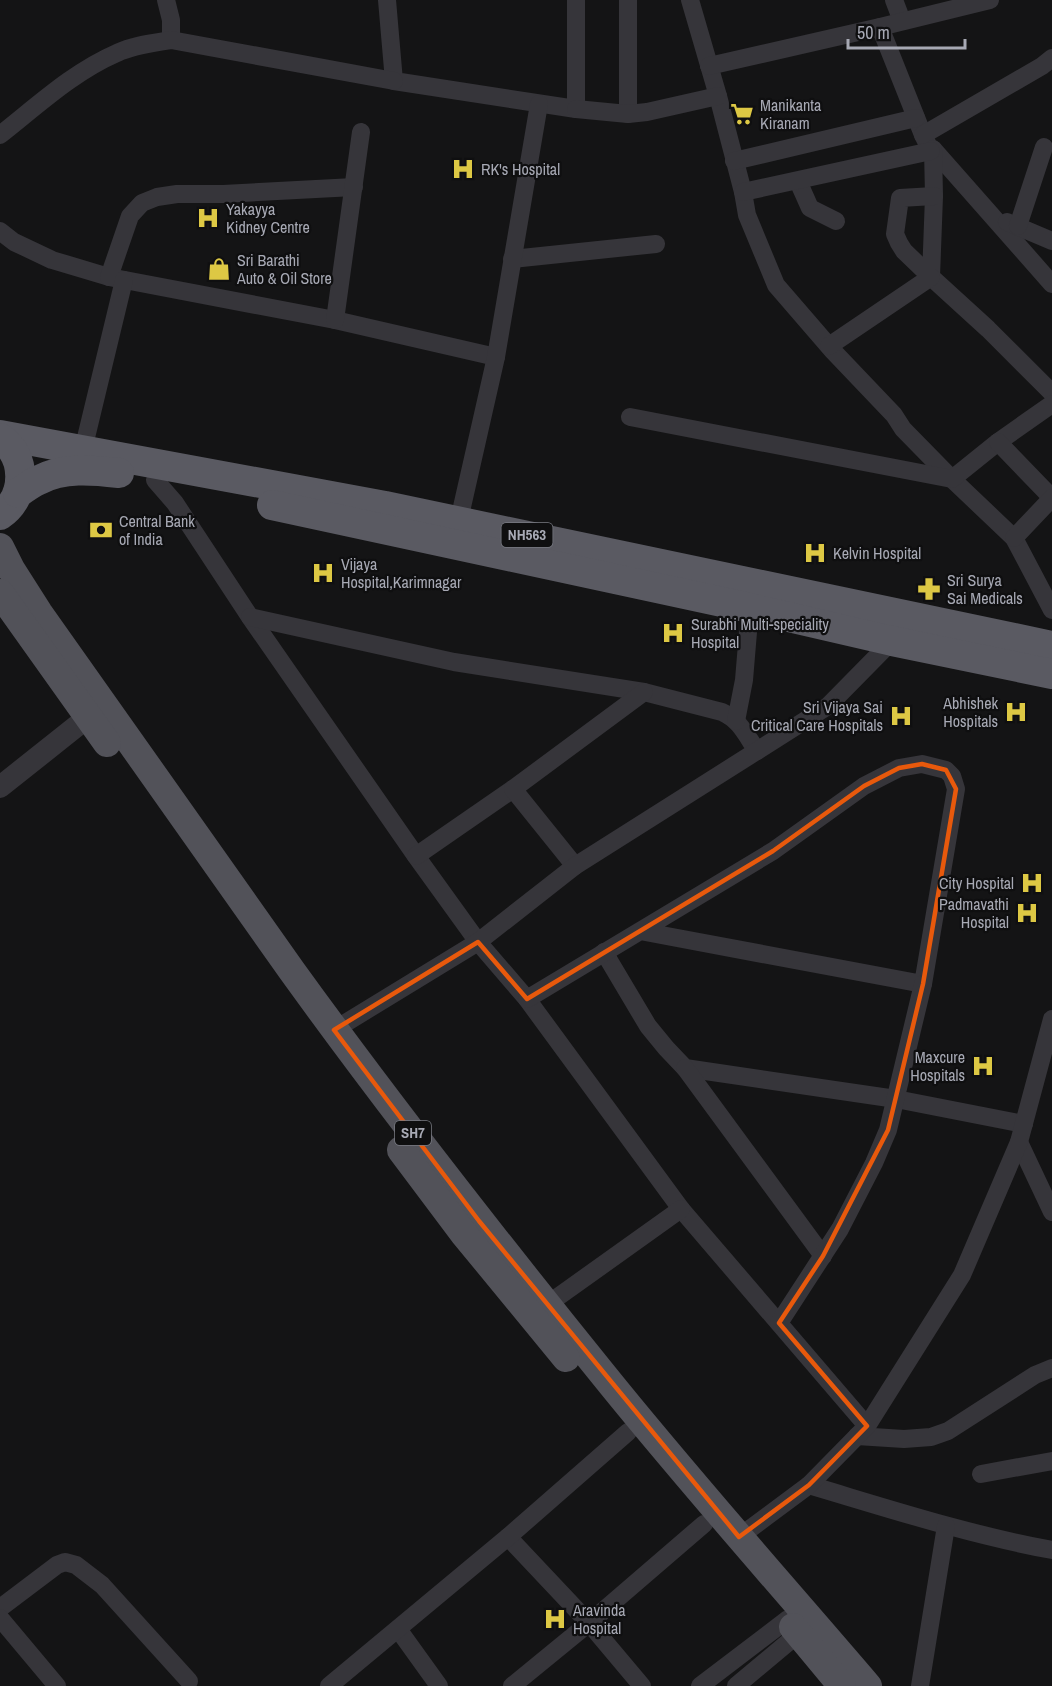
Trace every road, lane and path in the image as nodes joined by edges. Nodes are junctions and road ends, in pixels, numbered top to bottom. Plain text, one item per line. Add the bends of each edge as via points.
1 (166, 0) edge
2 (387, 0) edge
3 (576, 0) edge
4 (628, 0) edge
5 (690, 0) edge
6 (894, 0) edge
7 (990, 0) edge
8 (902, 21) junction
9 (880, 27) junction
10 (171, 40) junction
11 (1052, 58) edge
12 (709, 66) junction
13 (394, 81) junction
14 (718, 96) junction
15 (539, 104) junction
16 (576, 109) junction
17 (628, 114) junction
18 (916, 118) junction
19 (361, 132) dead end
20 (0, 135) edge
21 (929, 145) junction
22 (1044, 147) dead end
23 (734, 161) junction
24 (798, 181) junction
25 (354, 187) junction
26 (743, 192) junction
27 (934, 196) junction
28 (994, 218) junction
29 (836, 221) dead end
30 (1018, 226) junction
31 (0, 231) edge
32 (1052, 241) edge
33 (656, 244) dead end
34 (513, 259) junction
35 (931, 277) junction
36 (116, 278) junction
37 (1052, 284) edge
38 (335, 320) junction
39 (829, 346) junction
40 (496, 357) junction
41 (1052, 393) edge
42 (1052, 404) edge
43 (630, 417) dead end
44 (0, 436) edge
45 (998, 442) junction
46 (83, 450) junction
47 (952, 479) junction
48 (155, 480) junction
49 (1052, 498) edge
50 (9, 504) edge
51 (456, 533) junction
52 (1014, 538) junction
53 (0, 547) edge
54 (0, 593) edge
55 (750, 608) junction
56 (1052, 610) edge
57 (250, 617) junction
58 (892, 640) junction
59 (1052, 646) edge
60 (1052, 674) edge
61 (644, 692) junction
62 (88, 717) junction
63 (736, 721) junction
64 (757, 751) junction
65 (0, 787) edge
66 (513, 789) junction
67 (416, 856) junction
68 (575, 866) junction
69 (640, 931) junction
70 (478, 942) junction
71 (604, 952) junction
72 (923, 984) junction
73 (526, 999) junction
74 (1052, 1019) edge
75 (334, 1030) junction
76 (685, 1068) junction
77 (1033, 1089) junction
78 (1052, 1089) edge
79 (896, 1099) junction
80 (1024, 1124) junction
81 (1018, 1142) junction
82 (428, 1170) junction
83 (681, 1209) junction
84 (1052, 1212) edge
85 (823, 1256) junction
86 (548, 1304) junction
87 (779, 1323) junction
88 (1052, 1368) edge
89 (862, 1431) junction
90 (628, 1432) junction
91 (1052, 1461) edge
92 (981, 1474) dead end
93 (809, 1485) junction
94 (704, 1524) junction
95 (946, 1526) junction
96 (508, 1537) junction
97 (740, 1537) junction
98 (1052, 1550) edge
99 (0, 1608) edge
100 (0, 1618) edge
101 (589, 1623) junction
102 (793, 1626) junction
103 (398, 1629) junction
104 (189, 1681) dead end
105 (57, 1686) edge
106 (329, 1686) edge
107 (439, 1686) edge
108 (512, 1686) edge
109 (642, 1686) edge
110 (700, 1686) edge
111 (736, 1686) edge
112 (842, 1686) edge
113 (868, 1686) edge
114 (920, 1686) edge

1 - 10 street
2 - 13 street
3 - 16 street
4 - 17 street
5 - 12 street
6 - 8 street
7 - 8 street
8 - 9 street
9 - 12 street
9 - 18 street
10 - 13 street
10 - 20 street via 119,52 86,69
11 - 21 street
12 - 14 street
13 - 15 street
14 - 17 street
14 - 23 street
15 - 16 street
15 - 34 street
16 - 17 street
18 - 21 street
18 - 23 street
19 - 25 street
21 - 24 street
21 - 27 street
21 - 28 street
22 - 30 street
23 - 26 street
24 - 26 street
24 - 29 street via 810,208
25 - 36 street via 157,197 142,203 130,216
25 - 38 street
26 - 39 street via 747,215 776,285
27 - 35 street
27 - 35 street via 900,198 895,234 904,251
28 - 30 street
28 - 37 street
30 - 32 street
31 - 36 street via 52,260
33 - 34 street
34 - 40 street
35 - 39 street
35 - 41 street
36 - 38 street
36 - 46 street
38 - 40 street
39 - 47 street
40 - 51 street
42 - 45 street
43 - 47 street
44 - 46 highway, NH563
44 - 50 highway, NH563 via 17,458 21,475
45 - 47 street
45 - 49 street
46 - 51 highway, NH563 via 385,506
47 - 52 street
48 - 50 highway, NH563 via 122,473 77,471 40,479
48 - 51 highway, NH563
48 - 57 street via 176,503
49 - 52 street
51 - 55 highway, NH563
51 - 59 highway, NH563
52 - 56 street
53 - 75 main road, SH7 via 39,613
54 - 62 main road, SH7
55 - 58 highway, NH563
55 - 63 street
57 - 61 street via 454,662
57 - 67 street
58 - 60 highway, NH563
58 - 64 street via 828,706
61 - 63 street via 722,712
61 - 66 street
62 - 65 street
62 - 82 main road, SH7 via 343,1072
63 - 64 street
64 - 68 street
66 - 67 street
66 - 68 street
67 - 70 street
68 - 70 street
69 - 71 street
69 - 72 street
69 - 72 street via 773,851 864,786 899,768 922,764 946,770 956,789
70 - 73 street
70 - 75 street
71 - 73 street
71 - 76 street via 648,1026
72 - 79 street
73 - 83 street
74 - 77 street
75 - 82 main road, SH7
76 - 79 street
76 - 85 street
77 - 78 street
77 - 80 street
79 - 80 street
79 - 85 street via 874,1164
80 - 81 street
81 - 84 street
81 - 89 street via 962,1275
82 - 86 main road, SH7 via 479,1221
82 - 90 main road, SH7 via 485,1260
83 - 86 street
83 - 87 street
85 - 87 street
86 - 97 main road, SH7
87 - 89 street
88 - 89 street via 948,1431 931,1437 904,1439
89 - 93 street
90 - 94 main road, SH7
90 - 96 street
91 - 92 street
93 - 95 street
93 - 97 street
94 - 101 street
94 - 102 main road, SH7
95 - 98 street
95 - 114 street
96 - 101 street
96 - 103 street
97 - 113 main road, SH7
99 - 104 street via 57,1565 69,1562 102,1586
100 - 105 street
101 - 108 street
101 - 109 street
102 - 110 street
102 - 111 street
102 - 112 main road, SH7
103 - 106 street
103 - 107 street

